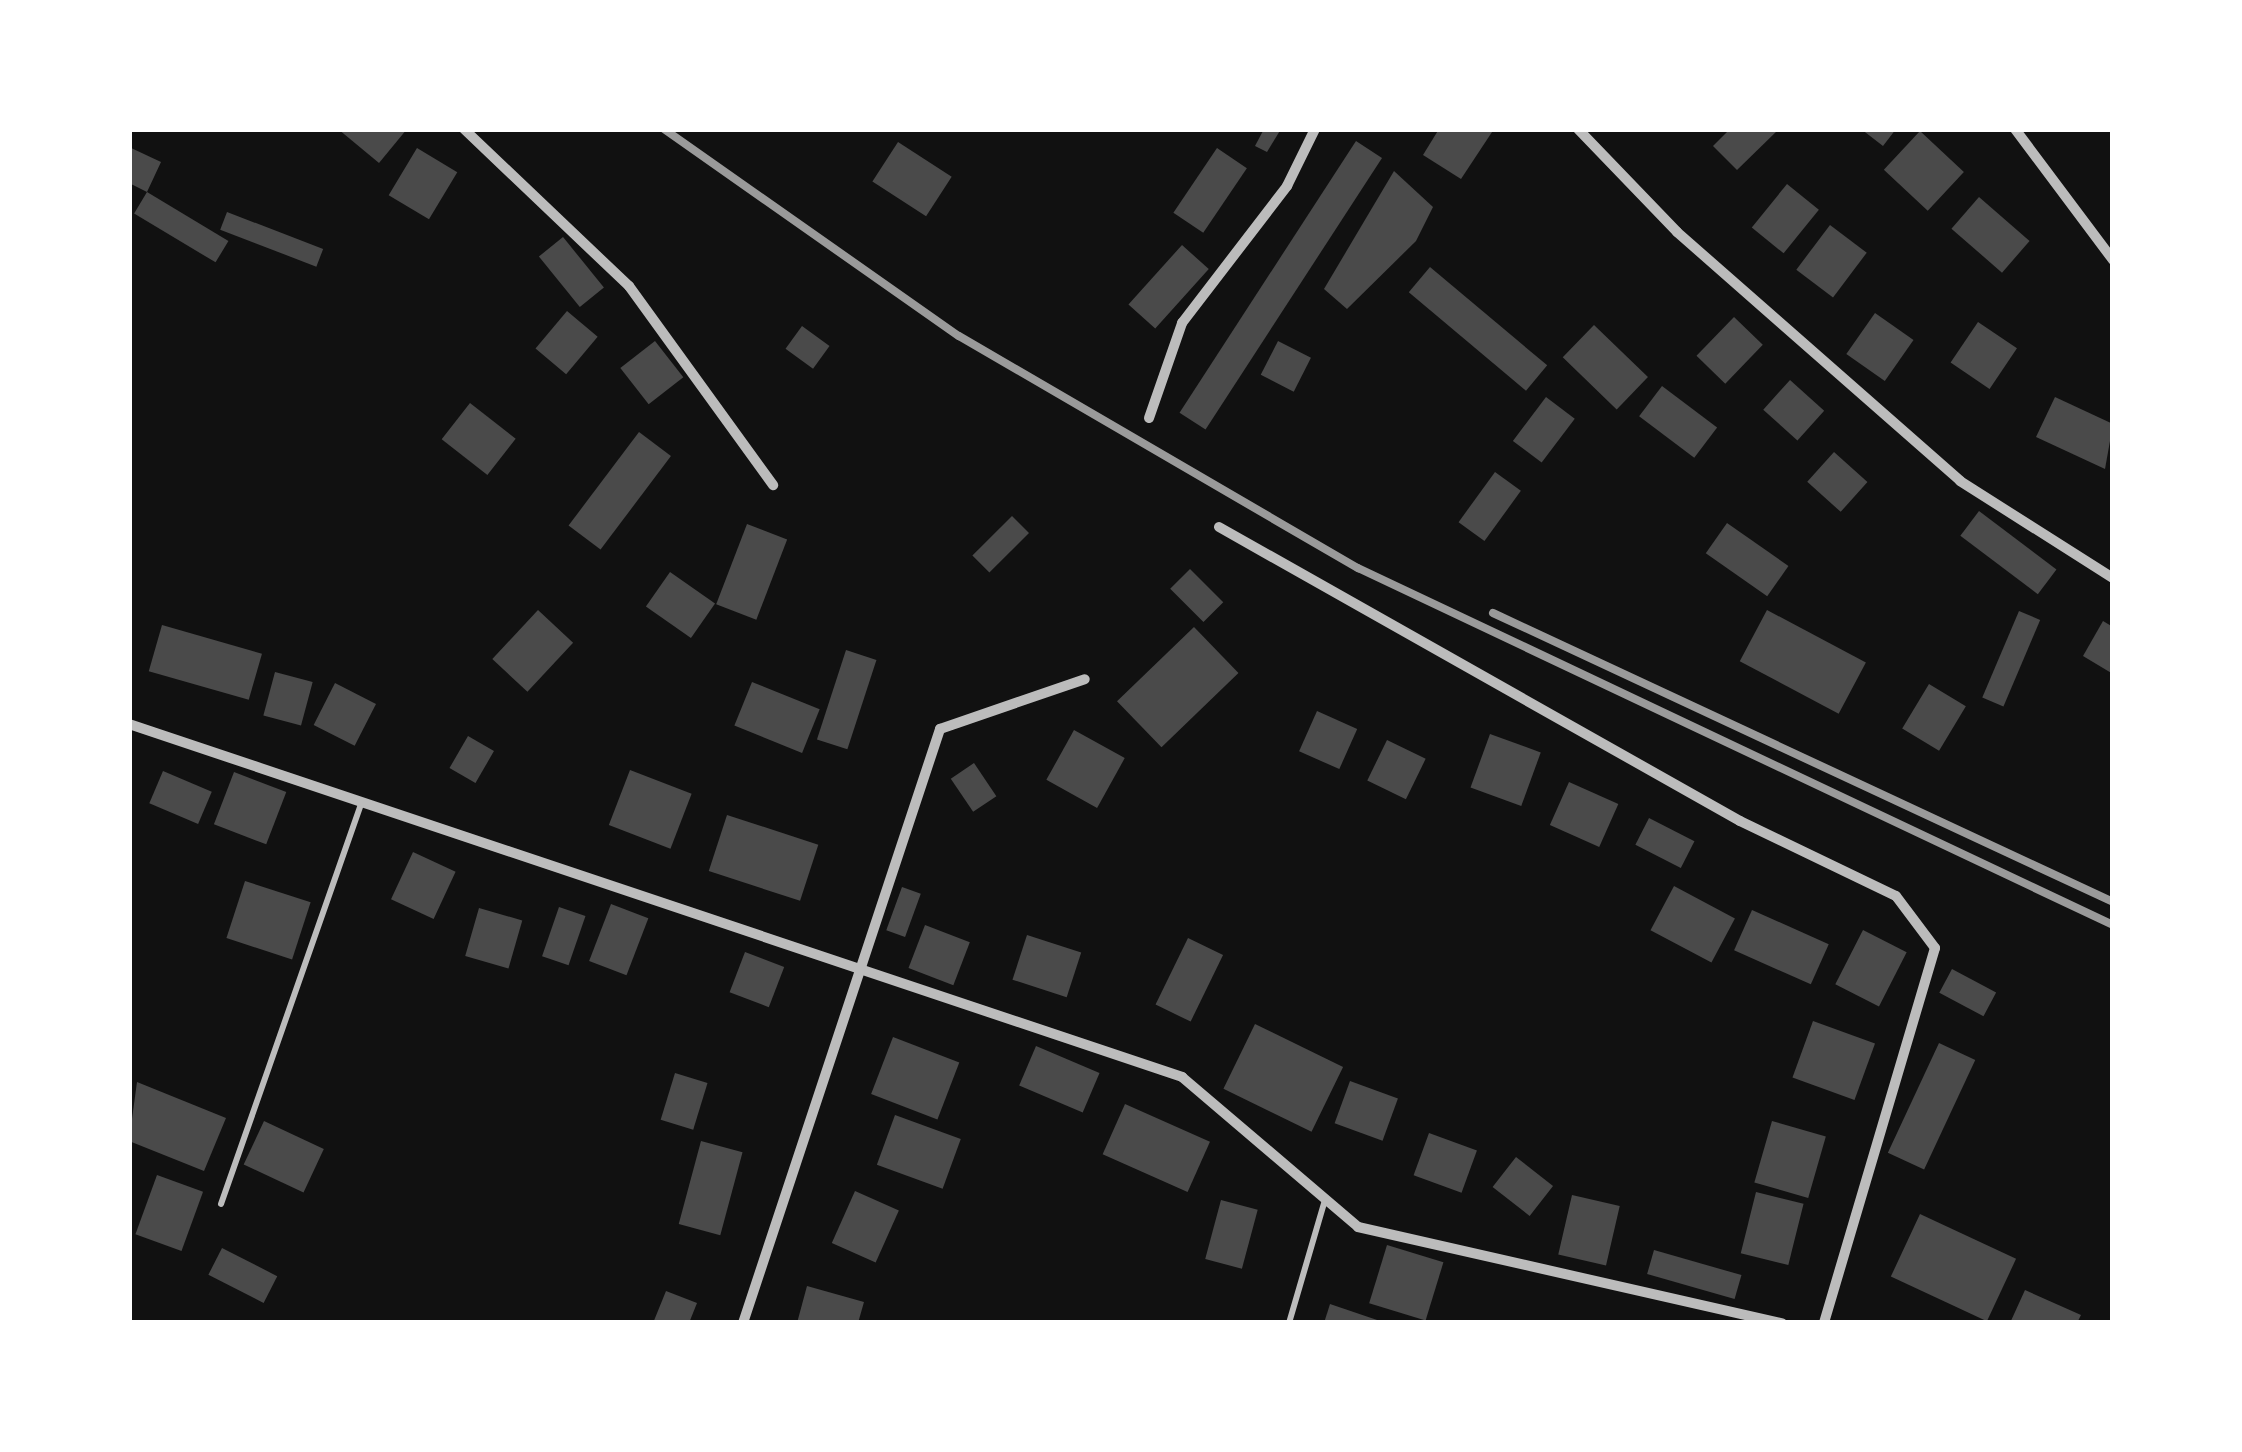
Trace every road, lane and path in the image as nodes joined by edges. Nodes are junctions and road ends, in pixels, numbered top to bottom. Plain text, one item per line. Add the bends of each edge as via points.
1 (464, 129) edge
2 (1315, 129) edge
3 (1578, 129) edge
4 (2015, 129) edge
5 (2113, 260) edge
6 (1149, 418) dead end
7 (773, 485) dead end
8 (1219, 527) dead end
9 (2113, 578) edge
10 (1085, 679) dead end
11 (129, 724) edge
12 (361, 805) junction
13 (854, 973) junction
14 (221, 1204) dead end
15 (1324, 1204) junction
16 (743, 1323) edge
17 (1289, 1323) edge
18 (1782, 1323) edge
19 (1824, 1323) edge

1 - 7 street via 629,286
2 - 6 street via 1287,186 1182,323
3 - 9 street via 1676,232 1960,482
4 - 5 street
8 - 19 street via 1741,821 1896,896 1934,948
10 - 13 street via 940,729
11 - 12 street
12 - 13 street
12 - 14 lane
13 - 15 street via 1182,1077
13 - 16 street
15 - 17 lane
15 - 18 street via 1358,1227

